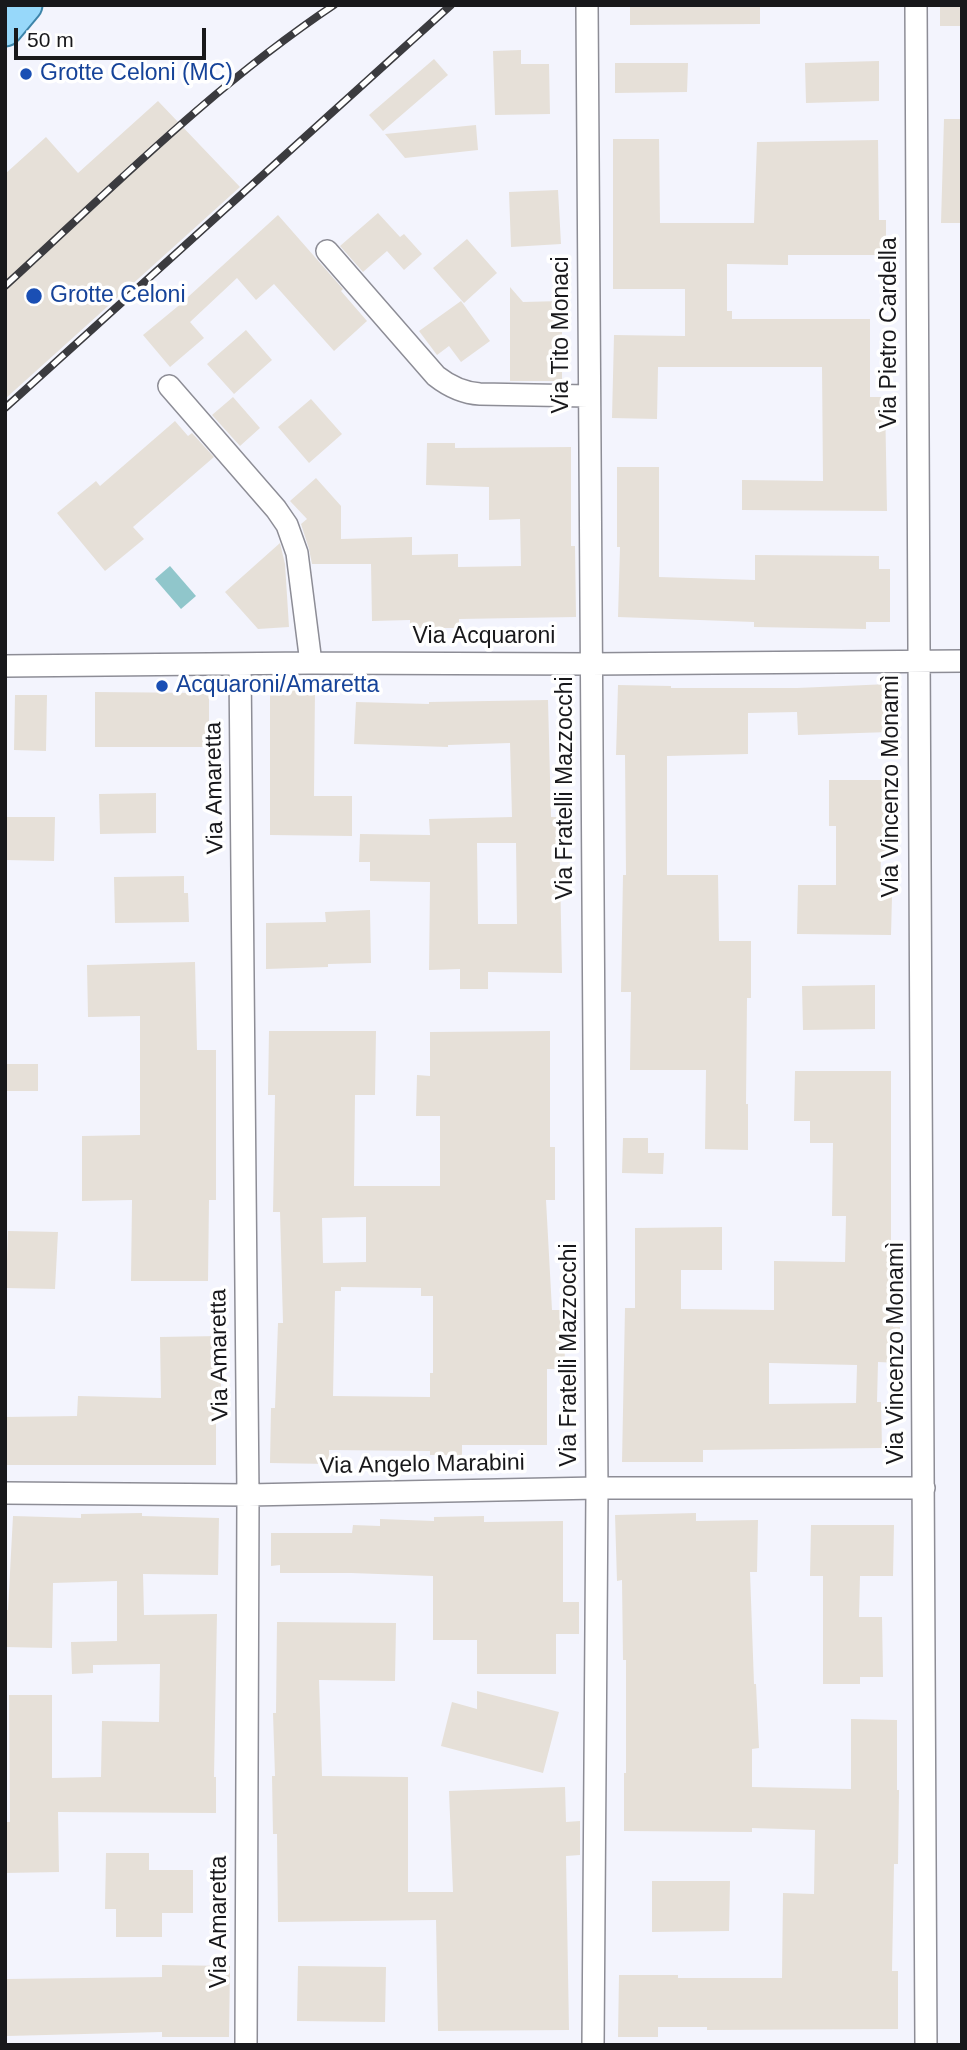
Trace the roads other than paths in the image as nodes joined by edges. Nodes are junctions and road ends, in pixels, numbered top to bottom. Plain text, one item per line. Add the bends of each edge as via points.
1 (587, 5) edge
2 (916, 5) edge
3 (327, 251) dead end
4 (169, 387) dead end
5 (588, 396) junction
6 (917, 660) junction
7 (962, 660) edge
8 (311, 663) junction
9 (591, 664) junction
10 (240, 665) junction
11 (5, 666) edge
12 (597, 1488) junction
13 (924, 1488) junction
14 (5, 1493) edge
15 (248, 1495) junction
16 (246, 2045) edge
17 (593, 2045) edge
18 (926, 2045) edge

1 - 5 street, Via Tito Monaci
2 - 6 street, Via Pietro Cardella
3 - 5 street via 436,376 449,385 480,394
4 - 8 street via 287,525 298,553
5 - 9 street, Via Tito Monaci
6 - 7 street, Via Acquaroni
6 - 9 street, Via Acquaroni
6 - 13 street, Via Vincenzo Monamì
8 - 9 street, Via Acquaroni
8 - 10 street, Via Acquaroni
9 - 12 street, Via Fratelli Mazzocchi
10 - 11 street, Via Acquaroni
10 - 15 street, Via Amaretta
12 - 13 street, Via Angelo Marabini
12 - 15 street, Via Angelo Marabini
12 - 17 street, Via Fratelli Mazzocchi
13 - 18 street, Via Vincenzo Monamì
14 - 15 street, Via Angelo Marabini
15 - 16 street, Via Amaretta

